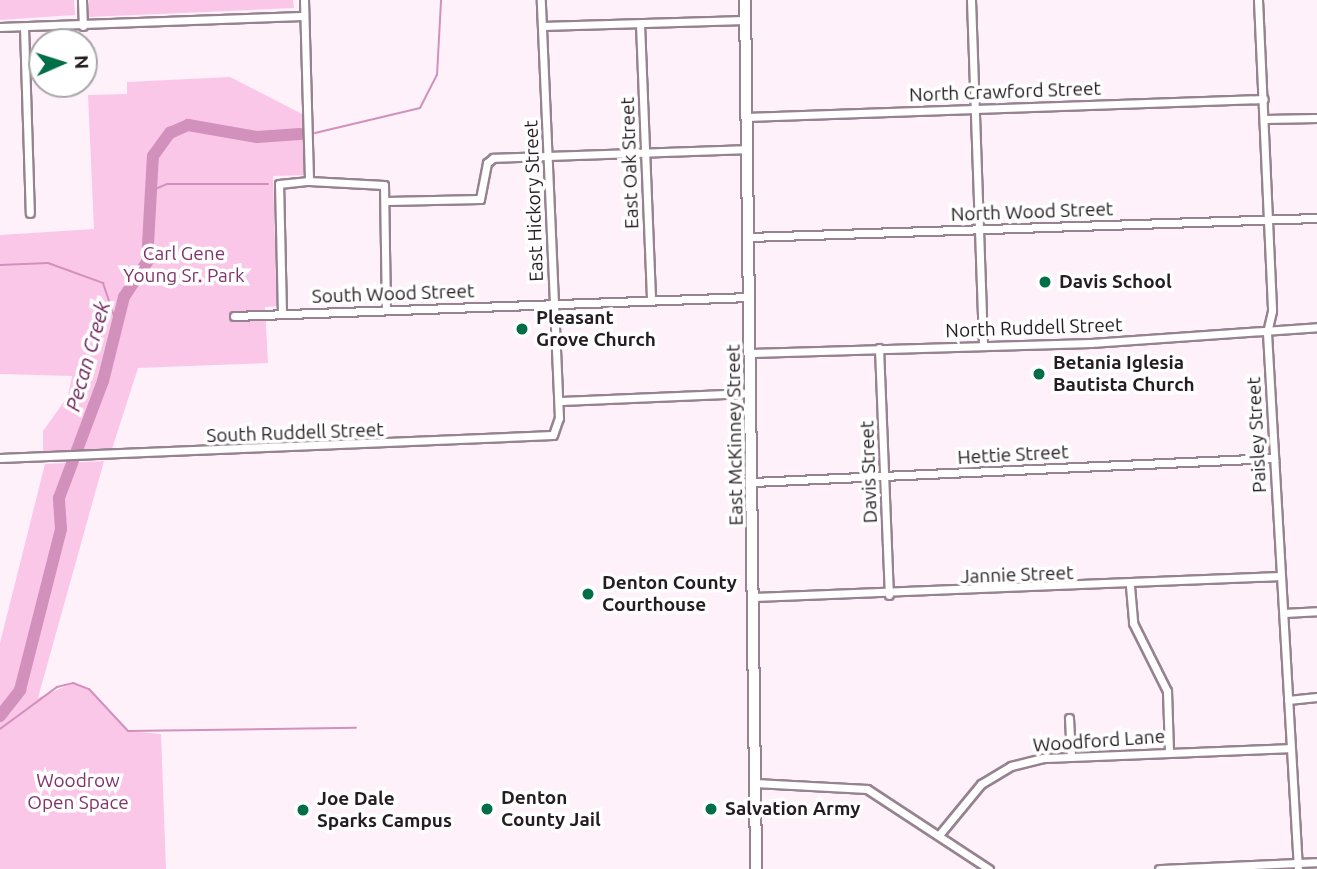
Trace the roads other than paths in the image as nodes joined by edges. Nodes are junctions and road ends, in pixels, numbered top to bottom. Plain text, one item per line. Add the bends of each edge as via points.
1 (82, 0) edge
2 (304, 0) edge
3 (541, 0) edge
4 (745, 0) edge
5 (971, 0) edge
6 (1258, 0) edge
7 (302, 16) junction
8 (745, 20) junction
9 (640, 24) junction
10 (83, 26) junction
11 (542, 26) junction
12 (0, 27) edge
13 (24, 27) junction
14 (1264, 99) junction
15 (974, 109) junction
16 (746, 117) junction
17 (1317, 118) edge
18 (1265, 119) junction
19 (747, 149) junction
20 (646, 153) junction
21 (548, 156) junction
22 (309, 181) junction
23 (387, 201) junction
24 (30, 213) dead end
25 (1317, 218) edge
26 (1269, 219) junction
27 (979, 229) junction
28 (749, 237) junction
29 (750, 297) junction
30 (651, 300) junction
31 (554, 304) junction
32 (386, 310) junction
33 (282, 314) junction
34 (234, 316) dead end
35 (1317, 327) edge
36 (1267, 333) junction
37 (983, 345) junction
38 (878, 348) junction
39 (751, 353) junction
40 (751, 393) junction
41 (559, 401) junction
42 (0, 458) edge
43 (1274, 458) junction
44 (887, 477) junction
45 (753, 482) junction
46 (1281, 576) junction
47 (1130, 586) junction
48 (889, 595) junction
49 (754, 597) junction
50 (1317, 611) edge
51 (1284, 613) junction
52 (1317, 698) edge
53 (1288, 700) junction
54 (1069, 718) dead end
55 (1290, 748) junction
56 (1169, 751) junction
57 (1071, 755) junction
58 (755, 783) junction
59 (939, 835) junction
60 (1317, 862) edge
61 (1297, 866) edge
62 (756, 869) edge
63 (989, 869) edge
64 (1159, 869) edge

1 - 10 street
2 - 7 street
3 - 11 street, East Hickory Street
4 - 8 main road, East McKinney Street
5 - 15 street
6 - 14 street, Paisley Street
7 - 10 street
7 - 22 street
8 - 9 street
8 - 16 main road, East McKinney Street
9 - 11 street
9 - 20 street, East Oak Street
10 - 13 street
11 - 21 street, East Hickory Street
12 - 13 street
13 - 24 street
14 - 15 street, North Crawford Street
14 - 18 street, Paisley Street
15 - 16 street, North Crawford Street
15 - 27 street
16 - 19 main road, East McKinney Street
17 - 18 street
18 - 26 street, Paisley Street
19 - 20 street
19 - 28 main road, East McKinney Street
20 - 21 street
20 - 30 street, East Oak Street
21 - 23 street via 493,158 486,163 480,199
21 - 31 street, East Hickory Street
22 - 23 street via 378,181
22 - 33 street via 279,184
23 - 32 street
25 - 26 street, North Wood Street
26 - 27 street, North Wood Street
26 - 36 street, Paisley Street
27 - 28 street, North Wood Street
27 - 37 street
28 - 29 main road, East McKinney Street
29 - 30 street
29 - 39 main road, East McKinney Street
30 - 31 street
31 - 32 street, South Wood Street
31 - 41 street, East Hickory Street
32 - 33 street, South Wood Street
33 - 34 street, South Wood Street
35 - 36 street, North Ruddell Street
36 - 37 street, North Ruddell Street
36 - 43 street, Paisley Street
37 - 38 street, North Ruddell Street
38 - 39 street, North Ruddell Street
38 - 44 street, Davis Street
39 - 40 main road, East McKinney Street
40 - 41 street
40 - 45 main road, East McKinney Street
41 - 42 street, South Ruddell Street via 557,430 542,440
43 - 44 street, Hettie Street
43 - 46 street, Paisley Street
44 - 45 street, Hettie Street
44 - 48 street, Davis Street
45 - 49 main road, East McKinney Street
46 - 47 street, Jannie Street
46 - 51 street, Paisley Street
47 - 48 street, Jannie Street
47 - 56 street via 1133,623 1167,691
48 - 49 street, Jannie Street
49 - 58 main road, East McKinney Street
50 - 51 street
51 - 53 street, Paisley Street
52 - 53 street
53 - 55 street, Paisley Street
54 - 57 street
55 - 56 street, Woodford Lane
55 - 61 street, Paisley Street
56 - 57 street, Woodford Lane
57 - 59 street, Woodford Lane via 1011,766 981,784
58 - 59 street via 853,785
58 - 62 main road, East McKinney Street
59 - 63 street
60 - 61 street
61 - 64 street

